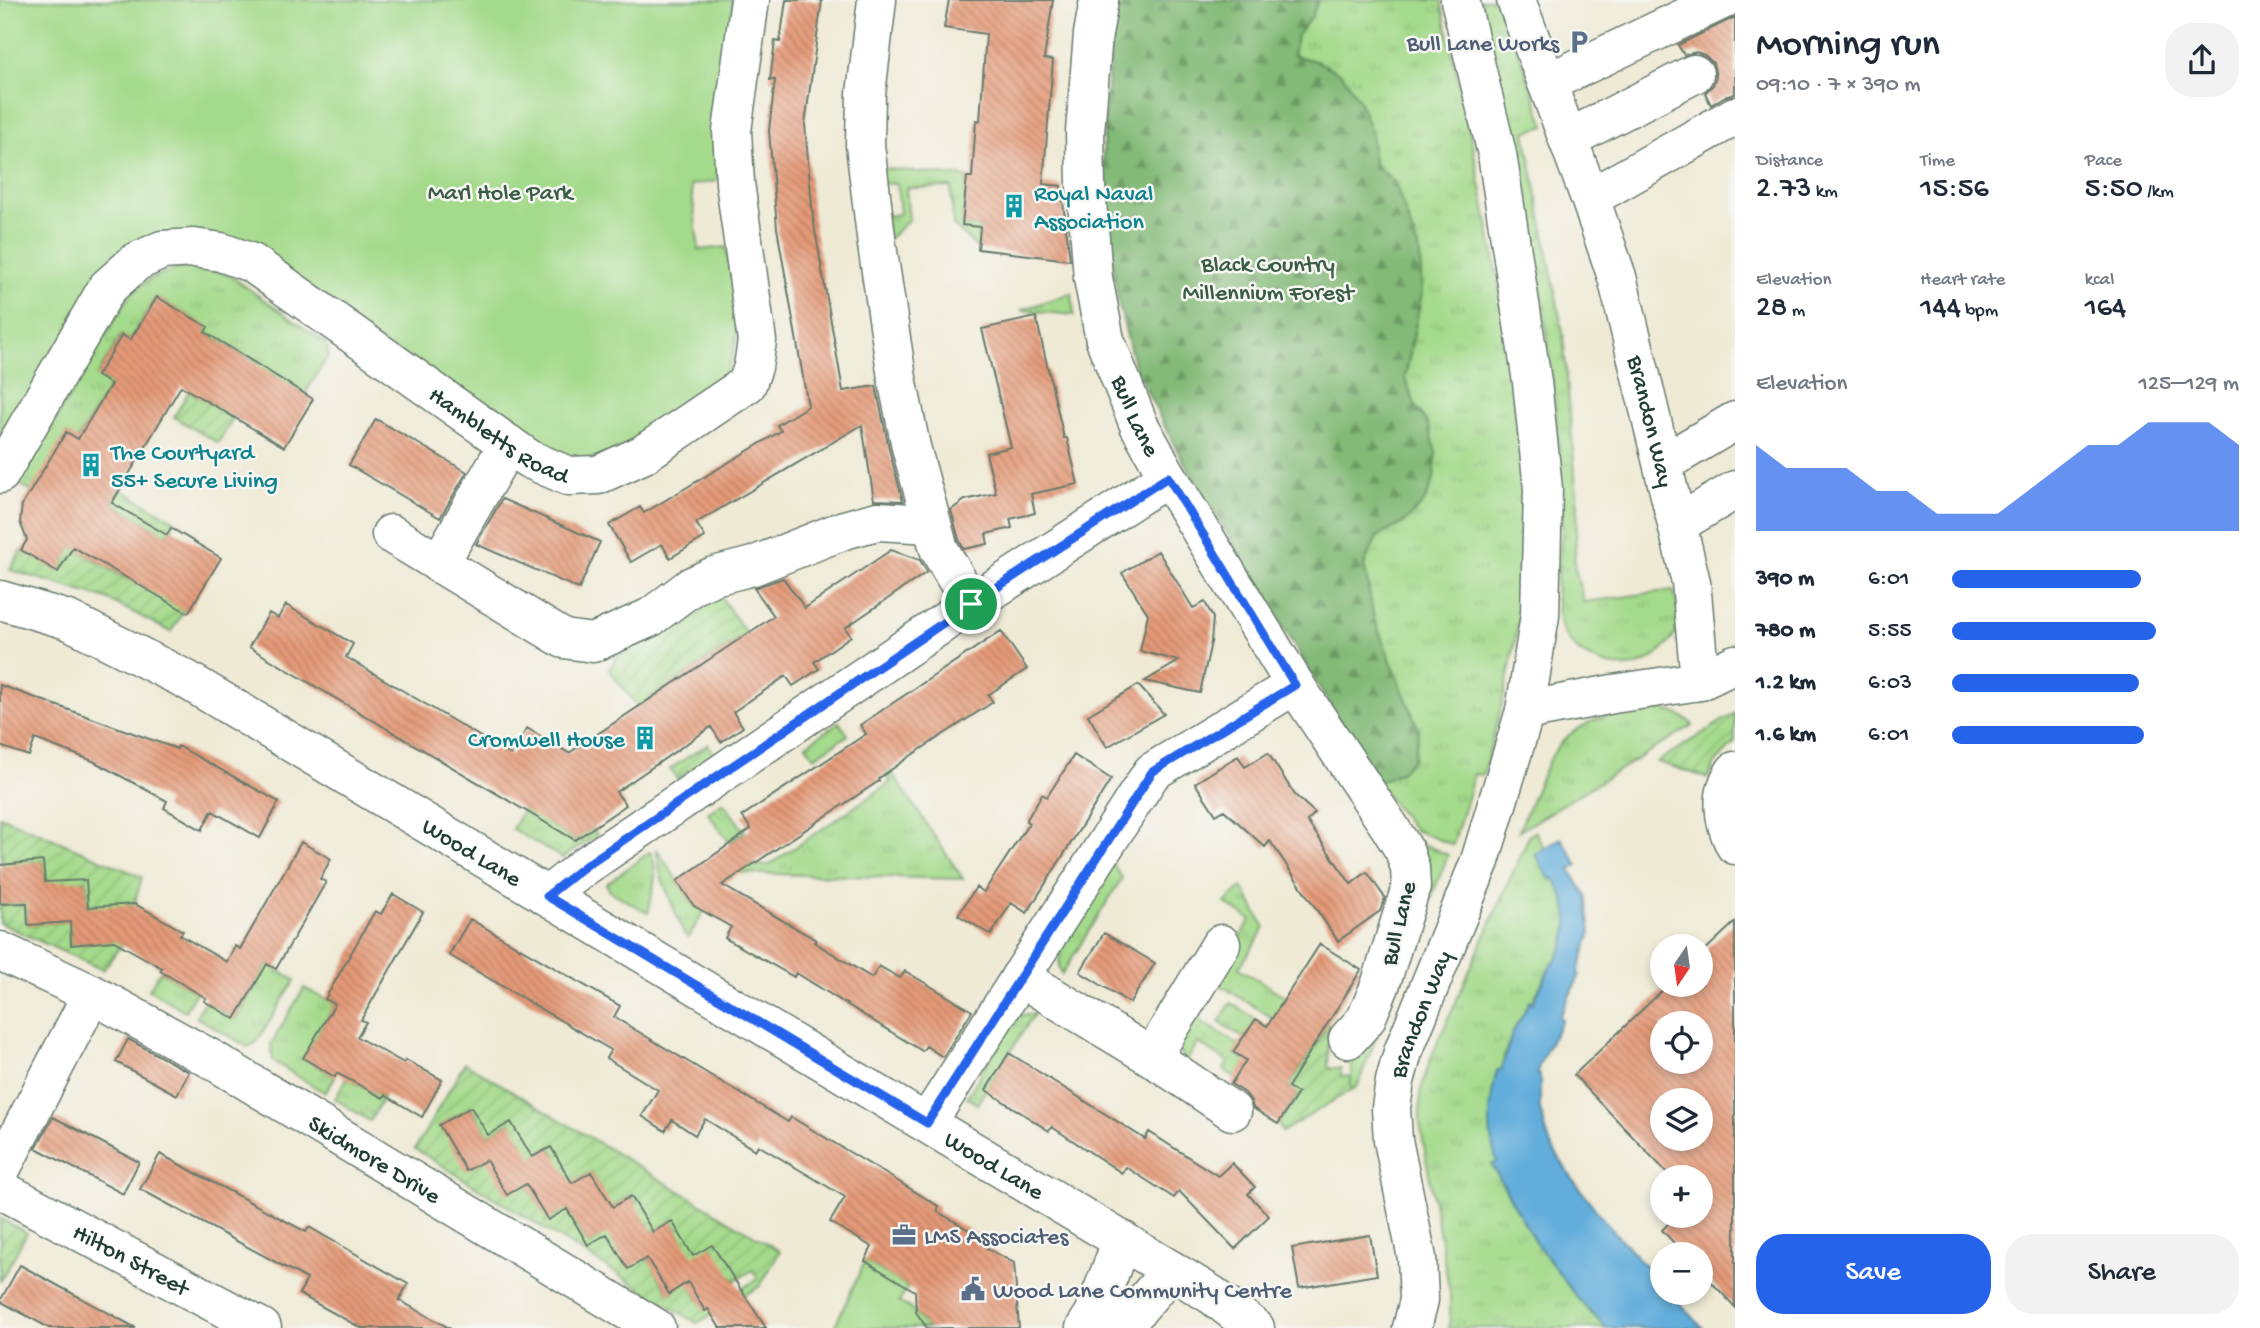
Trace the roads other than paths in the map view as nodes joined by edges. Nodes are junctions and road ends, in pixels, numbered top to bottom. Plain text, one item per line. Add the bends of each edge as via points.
1 (750, 0) edge
2 (877, 0) edge
3 (1099, 0) edge
4 (1460, 0) edge
5 (1516, 0) edge
6 (1722, 0) edge
7 (1695, 74) dead end
8 (1547, 83) junction
9 (1735, 116) edge
10 (1568, 139) junction
11 (1590, 198) junction
12 (1735, 421) edge
13 (508, 444) junction
14 (1664, 463) junction
15 (0, 474) edge
16 (1168, 477) junction
17 (1735, 490) edge
18 (932, 524) junction
19 (1678, 524) junction
20 (391, 534) dead end
21 (439, 564) junction
22 (0, 600) edge
23 (971, 604) junction
24 (1735, 664) edge
25 (1700, 681) junction
26 (1295, 685) junction
27 (1525, 711) junction
28 (1735, 771) edge
29 (1735, 845) edge
30 (547, 896) junction
31 (1221, 944) dead end
32 (0, 951) edge
33 (1020, 977) junction
34 (92, 994) junction
35 (1348, 1038) dead end
36 (1152, 1057) junction
37 (1232, 1111) dead end
38 (927, 1123) junction
39 (0, 1171) edge
40 (0, 1189) edge
41 (1122, 1240) junction
42 (1171, 1270) junction
43 (262, 1328) edge
44 (656, 1328) edge
45 (1085, 1328) edge
46 (1122, 1328) edge
47 (1255, 1328) edge
48 (1412, 1328) edge

1 - 13 street, Hambletts Road via 732,131 757,341 747,384 642,455 598,475 568,476
2 - 18 street via 865,145 897,378
3 - 16 street, Bull Lane via 1085,132 1093,278 1105,340 1139,425
4 - 27 street, Brandon Way via 1497,155 1532,382 1543,489 1540,615
5 - 8 street, Brandon Way
6 - 8 street
7 - 10 street
8 - 10 street, Brandon Way
9 - 11 street
10 - 11 street, Brandon Way
11 - 14 street, Brandon Way via 1617,277
12 - 14 street
13 - 15 street, Hambletts Road via 252,264 222,252 194,248 162,250 136,262 107,288
13 - 21 street
14 - 19 street, Brandon Way
16 - 23 street
16 - 26 street, Bull Lane
17 - 19 street
18 - 21 street via 877,522 844,530 753,566 713,576 651,617 593,643 564,639
18 - 23 street via 939,549
19 - 25 street, Brandon Way via 1691,582
20 - 21 street
22 - 30 street, Wood Lane via 68,620 172,671
23 - 30 street
24 - 25 street
25 - 27 street
26 - 33 street via 1152,772
26 - 35 street, Bull Lane via 1389,826 1410,867 1411,887 1380,986 1366,1019
27 - 48 street, Brandon Way via 1480,861 1395,1081 1393,1140 1417,1258 1419,1300
28 - 29 street via 1724,802 1726,827
30 - 38 street, Wood Lane
31 - 36 street
32 - 34 street, Skidmore Drive
33 - 36 street
33 - 38 street
34 - 39 street
34 - 44 street, Skidmore Drive via 211,1059
36 - 37 street
38 - 41 street, Wood Lane
40 - 43 street, Hilton Street
41 - 42 street, Wood Lane
41 - 45 street
42 - 46 street
42 - 47 street, Wood Lane

